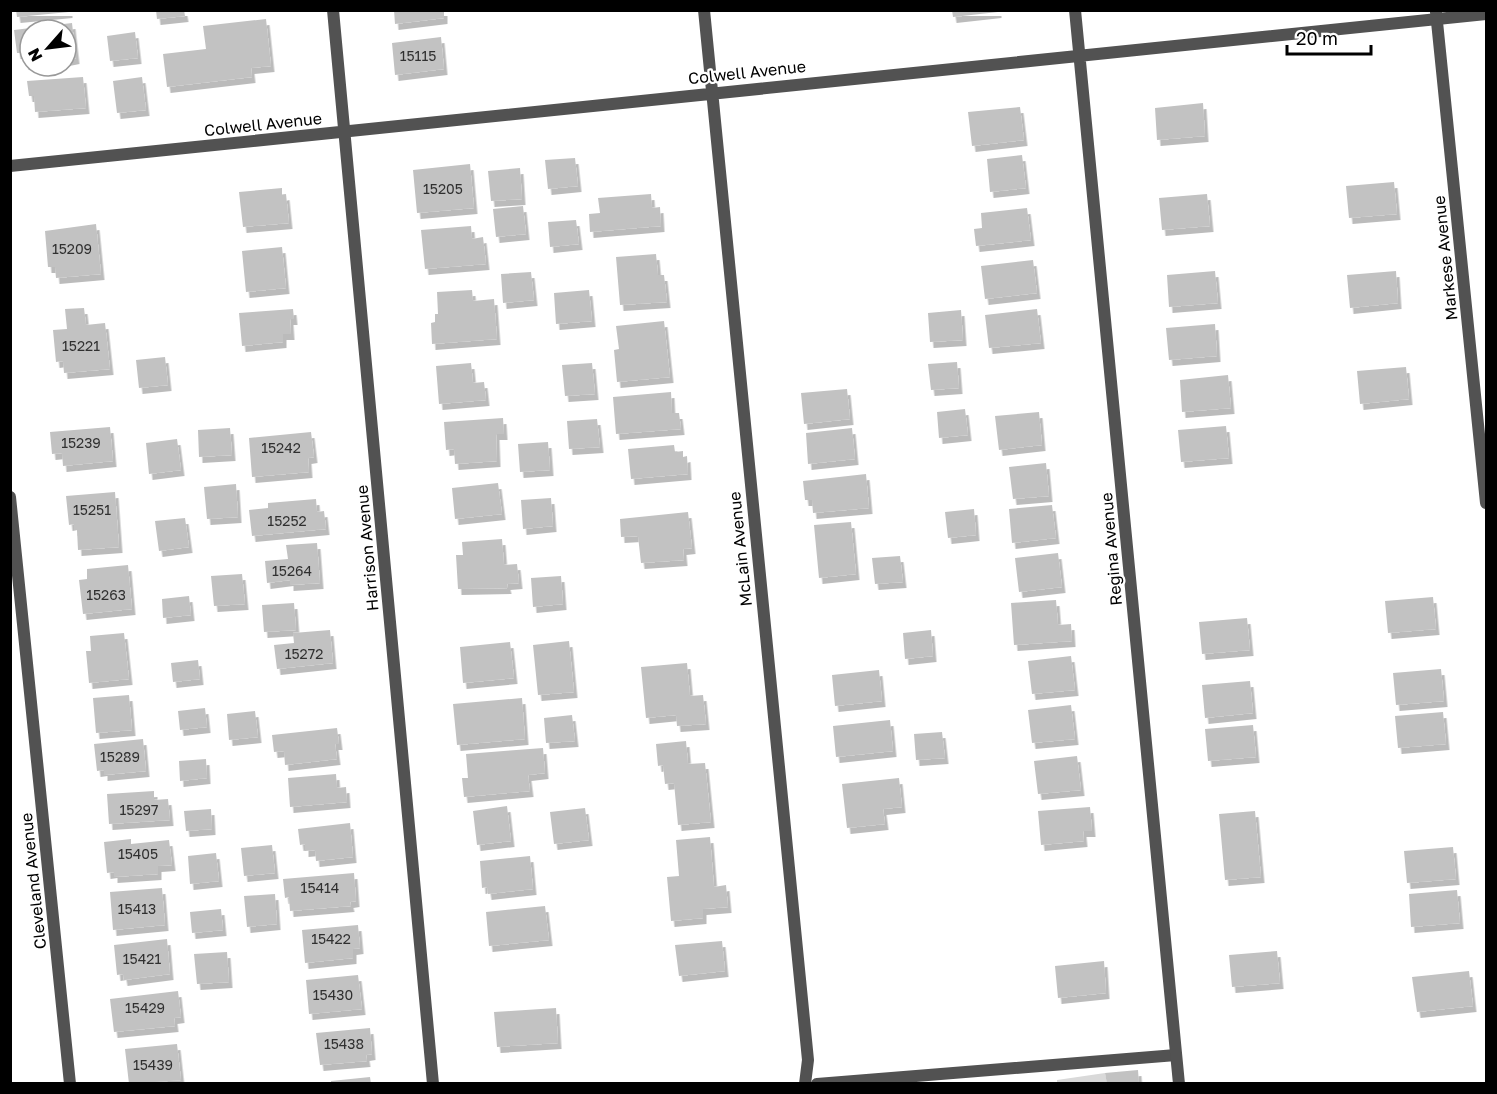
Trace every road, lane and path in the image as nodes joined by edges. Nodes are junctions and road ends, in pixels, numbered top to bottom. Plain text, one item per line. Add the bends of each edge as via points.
1 (333, 10) edge
2 (704, 10) edge
3 (1075, 10) edge
4 (1486, 14) edge
5 (1437, 15) edge
6 (1081, 57) junction
7 (712, 92) junction
8 (345, 132) junction
9 (10, 166) edge
10 (10, 497) edge
11 (1486, 503) edge
12 (1176, 1055) junction
13 (858, 1082) edge
14 (70, 1083) edge
15 (433, 1083) edge
16 (806, 1083) edge
17 (817, 1083) edge
18 (1179, 1083) edge

1 - 8 street, Harrison Avenue
2 - 7 street, McLain Avenue
3 - 6 street, Regina Avenue
4 - 5 street, Colwell Avenue
5 - 6 street, Colwell Avenue
5 - 11 street, Markese Avenue
6 - 7 street, Colwell Avenue
6 - 12 street, Regina Avenue
7 - 8 street, Colwell Avenue
7 - 16 street, McLain Avenue via 808,1060
8 - 9 street, Colwell Avenue
8 - 15 street, Harrison Avenue
10 - 14 street, Cleveland Avenue
12 - 13 street
12 - 18 street, Regina Avenue
13 - 17 street

